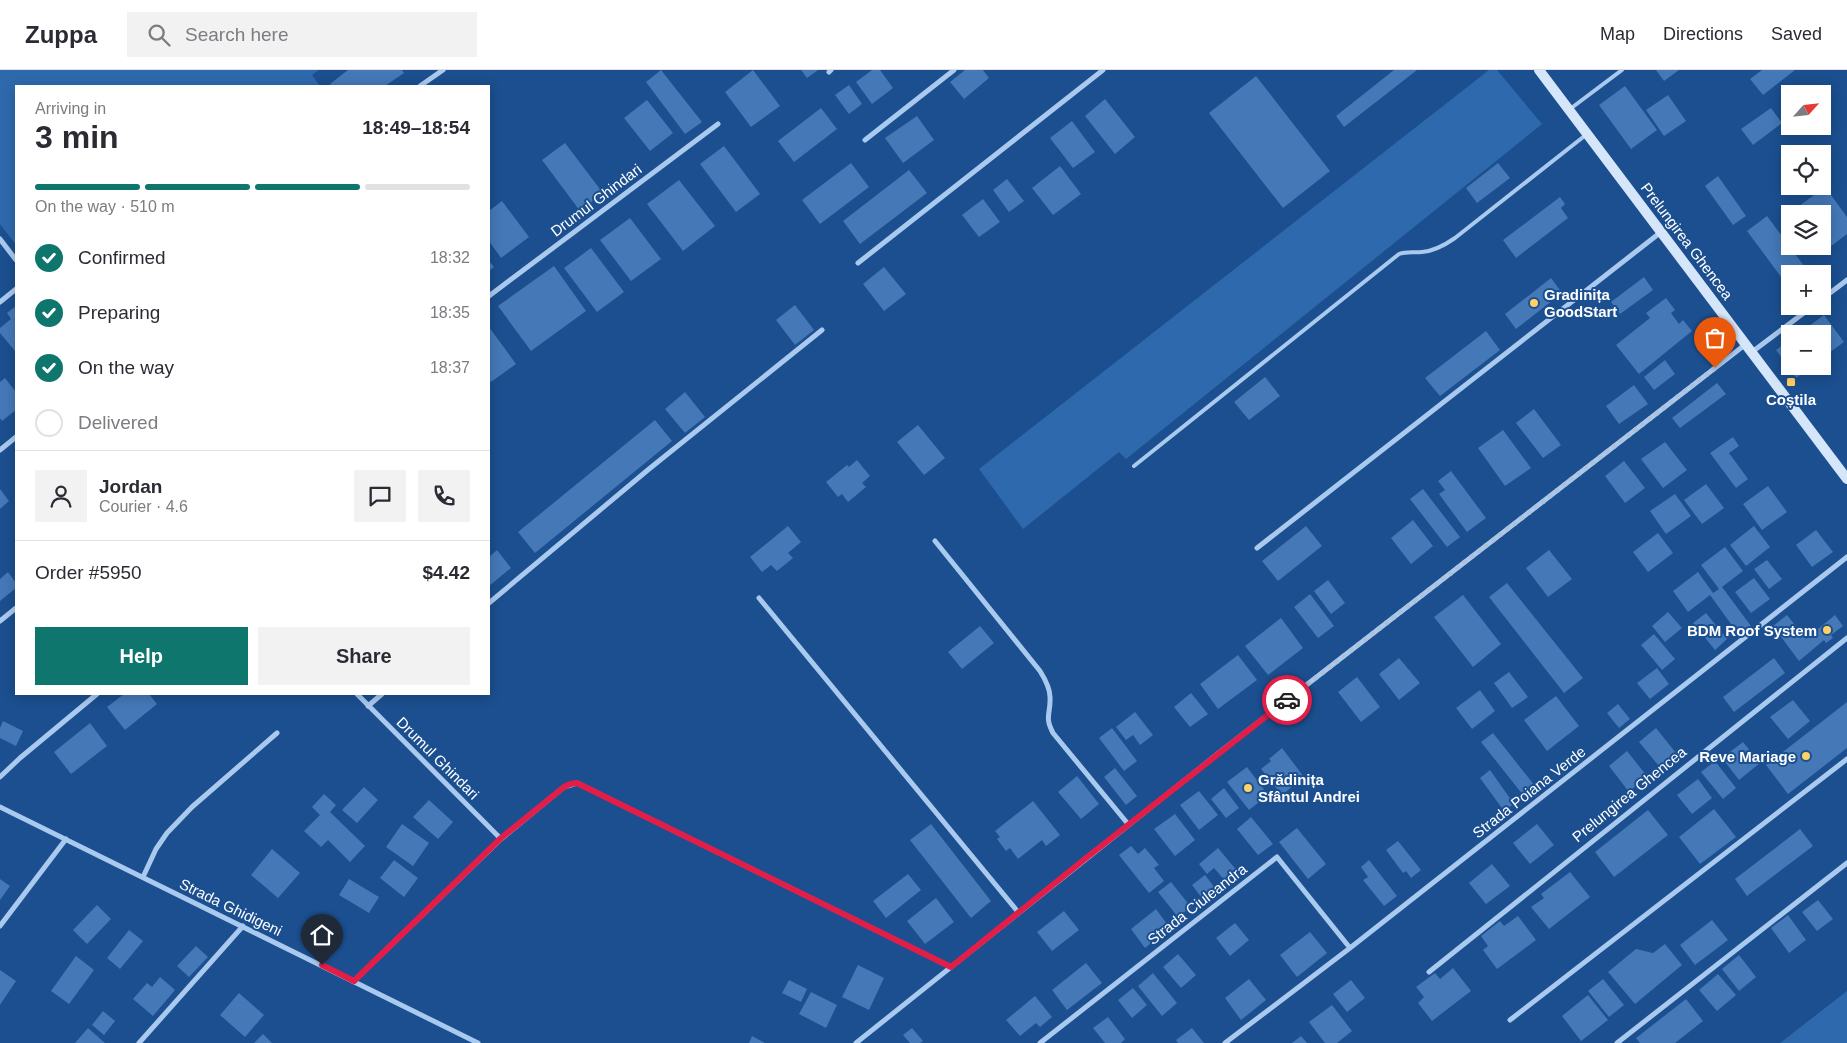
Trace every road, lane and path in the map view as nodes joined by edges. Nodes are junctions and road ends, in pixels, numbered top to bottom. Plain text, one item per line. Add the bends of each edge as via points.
1 (444, 70) edge
2 (954, 70) edge
3 (1104, 70) edge
4 (1540, 70) edge
5 (1622, 70) edge
6 (422, 85) edge
7 (1569, 110) junction
8 (718, 124) dead end
9 (1588, 134) junction
10 (866, 140) dead end
11 (1661, 232) junction
12 (1, 240) edge
13 (15, 259) edge
14 (858, 263) dead end
15 (1847, 280) edge
16 (15, 290) edge
17 (1831, 292) edge
18 (490, 295) edge
19 (0, 302) edge
20 (1799, 315) edge
21 (822, 330) dead end
22 (1749, 348) junction
23 (15, 438) edge
24 (0, 450) edge
25 (1134, 466) dead end
26 (1847, 479) edge
27 (935, 541) dead end
28 (1257, 548) dead end
29 (1847, 557) edge
30 (759, 598) dead end
31 (490, 601) edge
32 (15, 609) edge
33 (0, 621) edge
34 (1847, 638) edge
35 (97, 695) edge
36 (358, 695) edge
37 (381, 695) edge
38 (368, 706) junction
39 (277, 733) dead end
40 (1847, 759) edge
41 (0, 777) edge
42 (0, 807) edge
43 (1128, 824) junction
44 (501, 838) junction
45 (66, 839) junction
46 (1847, 863) edge
47 (143, 877) junction
48 (1018, 912) junction
49 (0, 926) edge
50 (243, 926) junction
51 (1350, 948) junction
52 (951, 967) junction
53 (1429, 972) dead end
54 (354, 981) junction
55 (1510, 1020) dead end
56 (139, 1043) edge
57 (478, 1043) edge
58 (856, 1043) edge
59 (1040, 1043) edge
60 (1225, 1043) edge
61 (1617, 1043) edge

1 - 6 street
2 - 10 street
3 - 14 street
4 - 7 main road, Prelungirea Ghencea
5 - 7 lane
7 - 9 main road, Prelungirea Ghencea
8 - 18 street, Drumul Ghindari
9 - 11 main road, Prelungirea Ghencea
9 - 25 lane via 1441,248 1399,254
11 - 22 main road, Prelungirea Ghencea
11 - 28 street
12 - 13 street
15 - 17 street
16 - 19 street
20 - 22 street
21 - 31 street
22 - 26 main road, Prelungirea Ghencea
22 - 43 street
23 - 24 street
27 - 43 street via 1040,671 1048,686 1048,723 1053,733
29 - 51 street, Strada Poiana Verde
30 - 48 street
32 - 33 street
34 - 53 street, Prelungirea Ghencea
35 - 41 street
36 - 38 street, Drumul Ghindari
37 - 38 street
38 - 44 street, Drumul Ghindari
39 - 47 street via 167,833
40 - 55 street
42 - 45 street, Strada Ghidigeni
43 - 48 street
44 - 52 street via 564,787 577,783
44 - 54 street
45 - 47 street, Strada Ghidigeni
45 - 49 street
46 - 61 street
47 - 50 street, Strada Ghidigeni
48 - 52 street
50 - 54 street, Strada Ghidigeni
50 - 56 street
51 - 59 street, Strada Ciuleandra via 1277,857
51 - 60 street, Strada Poiana Verde
52 - 58 street
54 - 57 street, Strada Ghidigeni

